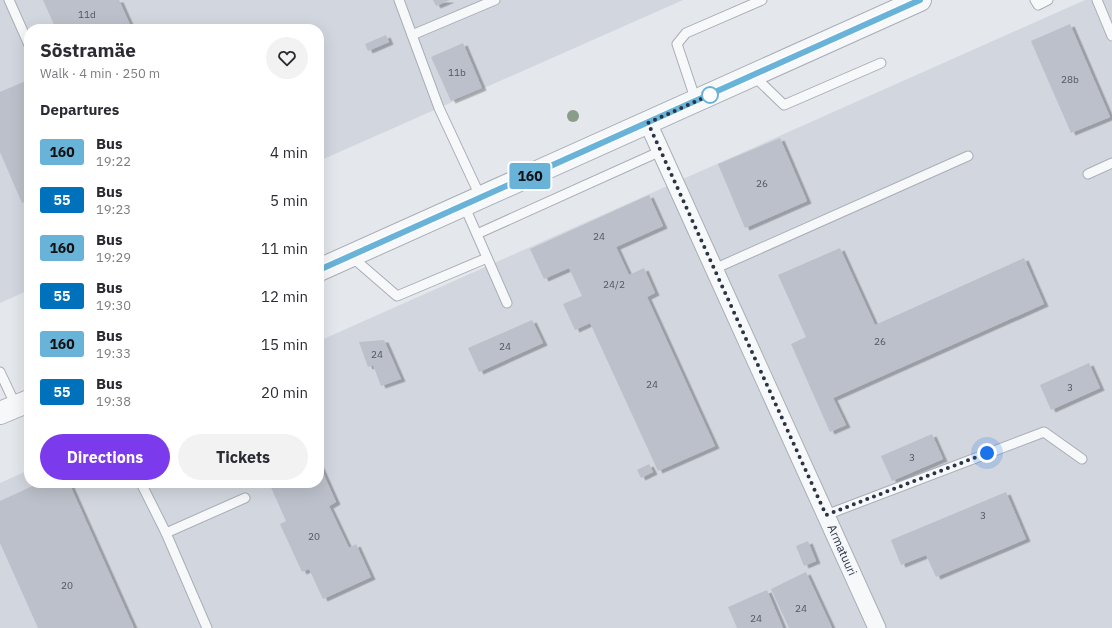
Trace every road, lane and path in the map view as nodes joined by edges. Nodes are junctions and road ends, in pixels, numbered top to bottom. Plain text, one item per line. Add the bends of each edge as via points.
1 (9, 0) edge
2 (399, 0) edge
3 (495, 0) edge
4 (762, 0) edge
5 (920, 0) edge
6 (1035, 0) edge
7 (1048, 0) edge
8 (1097, 0) edge
9 (24, 34) edge
10 (412, 36) junction
11 (1112, 36) edge
12 (881, 63) dead end
13 (752, 75) junction
14 (696, 101) junction
15 (648, 123) junction
16 (661, 151) junction
17 (968, 156) dead end
18 (1112, 163) edge
19 (1088, 174) dead end
20 (472, 202) junction
21 (477, 234) junction
22 (351, 256) junction
23 (487, 258) junction
24 (324, 268) edge
25 (714, 269) junction
26 (507, 303) dead end
27 (0, 372) edge
28 (15, 407) edge
29 (1082, 459) dead end
30 (144, 488) edge
31 (245, 498) dead end
32 (826, 515) junction
33 (166, 533) junction
34 (207, 628) edge
35 (877, 628) edge

1 - 9 lane
2 - 10 lane
3 - 10 lane
4 - 14 lane via 686,33 677,44
5 - 13 street
6 - 7 lane via 1038,5
8 - 11 lane
10 - 20 lane
12 - 13 lane via 784,104
13 - 14 street
14 - 15 street
15 - 16 street, Armatuuri
15 - 20 street
16 - 21 lane
16 - 25 street, Armatuuri
17 - 25 lane
18 - 19 lane
20 - 21 lane
20 - 22 street
21 - 23 lane
22 - 23 lane via 397,296
22 - 24 street
23 - 26 lane
25 - 32 street, Armatuuri
27 - 28 lane
29 - 32 lane via 1044,432
30 - 33 lane
31 - 33 lane
32 - 35 street, Armatuuri
33 - 34 lane

